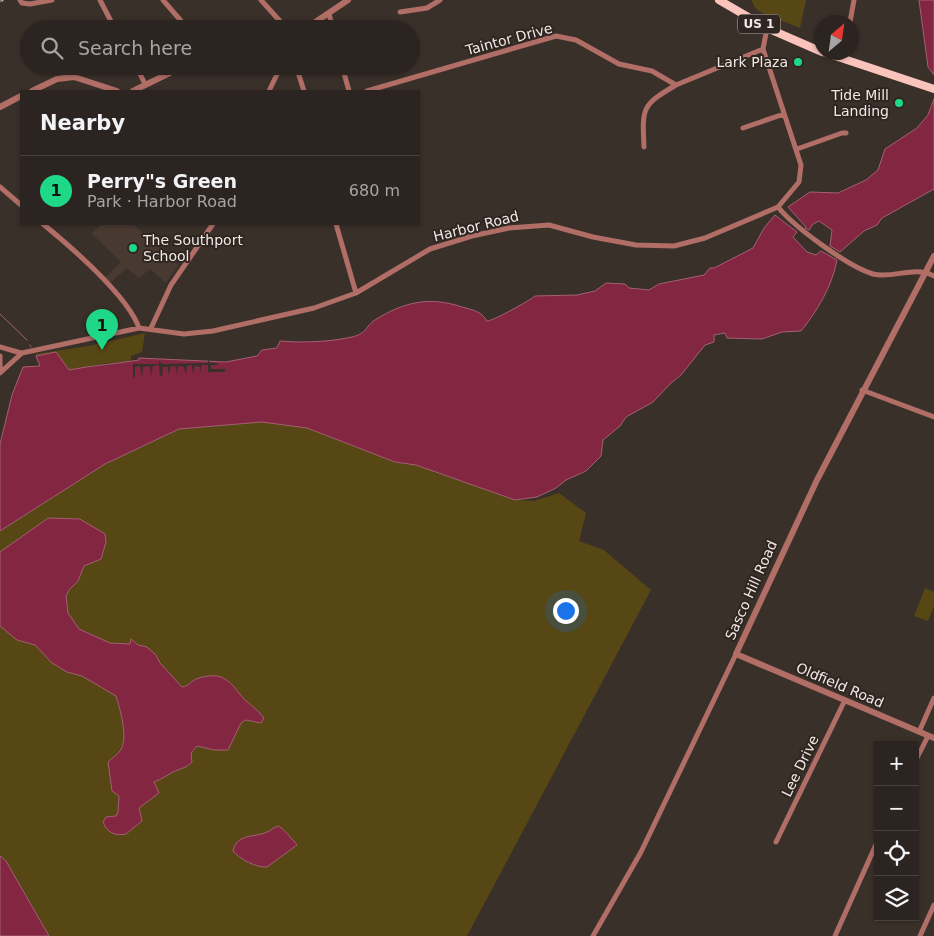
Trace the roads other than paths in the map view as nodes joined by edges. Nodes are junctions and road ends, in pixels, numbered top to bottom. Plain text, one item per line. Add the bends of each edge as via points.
1 (20, 0) edge
2 (52, 0) edge
3 (100, 0) edge
4 (163, 0) edge
5 (260, 0) edge
6 (348, 0) edge
7 (440, 0) edge
8 (719, 0) edge
9 (854, 0) edge
10 (400, 12) dead end
11 (329, 14) junction
12 (851, 15) edge
13 (110, 20) edge
14 (180, 20) edge
15 (279, 20) edge
16 (319, 20) edge
17 (331, 20) edge
18 (767, 28) junction
19 (762, 49) junction
20 (814, 49) edge
21 (854, 60) edge
22 (140, 75) edge
23 (164, 75) edge
24 (277, 75) edge
25 (299, 75) edge
26 (345, 75) edge
27 (66, 76) joint
28 (145, 84) junction
29 (676, 85) junction
30 (934, 89) edge
31 (34, 90) edge
32 (114, 90) edge
33 (135, 90) edge
34 (269, 90) edge
35 (304, 90) edge
36 (349, 90) edge
37 (370, 90) edge
38 (20, 96) edge
39 (0, 106) edge
40 (784, 114) junction
41 (743, 128) dead end
42 (846, 133) dead end
43 (644, 147) dead end
44 (797, 150) junction
45 (0, 187) edge
46 (20, 204) edge
47 (778, 208) junction
48 (44, 225) edge
49 (213, 225) edge
50 (336, 225) edge
51 (934, 256) edge
52 (924, 271) junction
53 (934, 276) edge
54 (356, 293) junction
55 (139, 328) junction
56 (151, 328) junction
57 (0, 347) edge
58 (22, 353) junction
59 (0, 356) edge
60 (0, 371) edge
61 (862, 390) junction
62 (934, 417) edge
63 (736, 654) junction
64 (934, 698) edge
65 (845, 700) junction
66 (919, 732) junction
67 (931, 737) edge
68 (919, 756) edge
69 (776, 842) dead end
70 (874, 849) edge
71 (934, 906) edge
72 (837, 935) edge
73 (593, 936) edge
74 (920, 936) edge

1 - 2 street via 30,4
3 - 13 street
4 - 14 street
5 - 15 street
6 - 11 street
7 - 10 street via 427,8
8 - 18 main road, US 1
9 - 12 street
11 - 16 street
11 - 17 street
18 - 19 street
18 - 20 main road, US 1
19 - 29 street
19 - 40 street
21 - 30 main road, US 1
22 - 28 street
23 - 28 street
24 - 34 street
25 - 35 street
26 - 36 street
27 - 31 street
27 - 32 street
28 - 33 street
29 - 37 street, Taintor Drive via 652,70 619,64 576,40 556,36
29 - 43 street via 652,99 648,106 643,123
38 - 39 street
40 - 41 street
40 - 44 street
42 - 44 street
44 - 47 street via 801,165 799,182
45 - 46 street
47 - 52 street via 786,218 836,254 874,274
47 - 54 street, Harbor Road via 705,238 674,246 636,245 549,225 508,228 430,249
48 - 55 street via 78,254 121,301
49 - 56 street via 171,285
50 - 54 street
51 - 52 street, Sasco Hill Road
52 - 53 street
52 - 61 street, Sasco Hill Road
54 - 56 street, Harbor Road via 314,308 213,332 184,334
55 - 56 street, Harbor Road
55 - 58 street, Harbor Road
57 - 58 street
58 - 60 street
59 - 60 street
61 - 62 street
61 - 63 street, Sasco Hill Road
63 - 65 street, Oldfield Road
63 - 73 street, Sasco Hill Road via 645,846
64 - 66 street
65 - 66 street, Oldfield Road
65 - 69 street, Lee Drive
66 - 67 street, Oldfield Road
67 - 68 street
70 - 72 street
71 - 74 street

